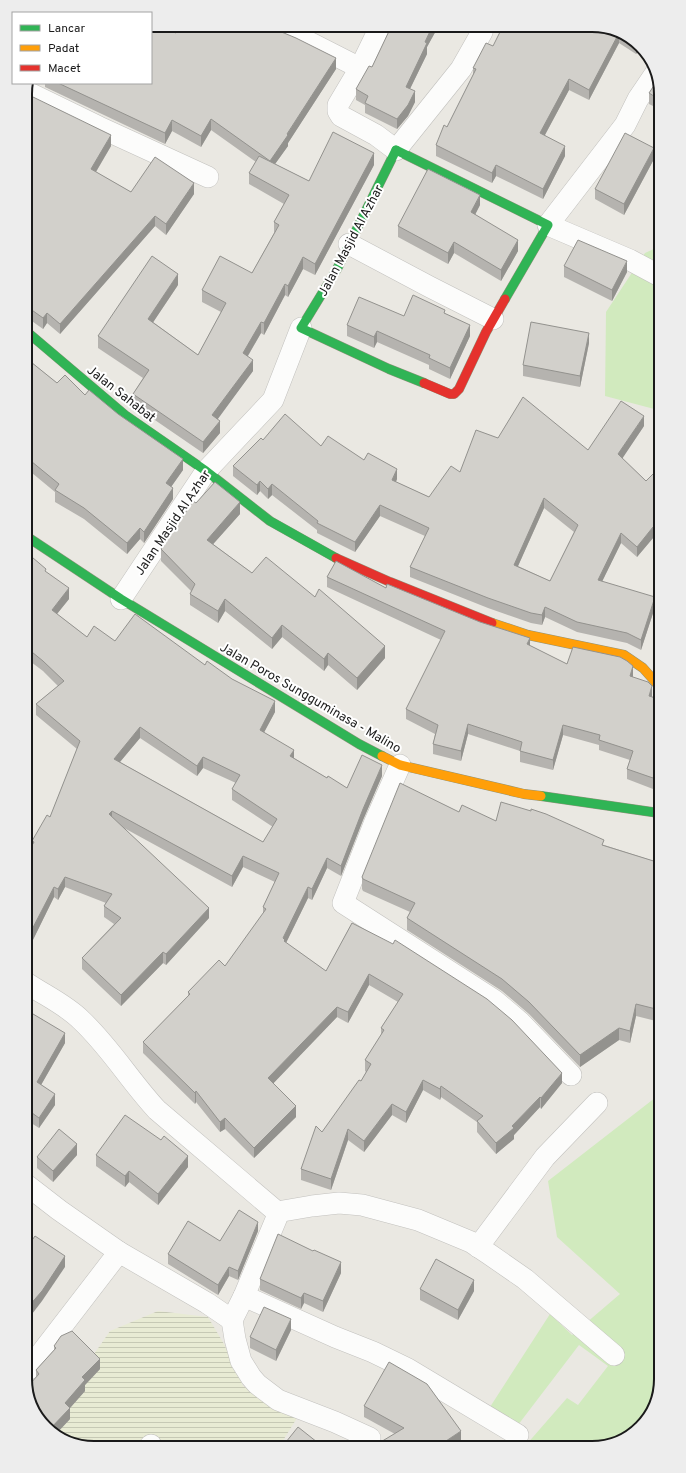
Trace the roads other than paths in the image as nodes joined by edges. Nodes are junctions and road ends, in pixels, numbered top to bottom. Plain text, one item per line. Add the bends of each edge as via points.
1 (287, 32) edge
2 (378, 32) edge
3 (482, 32) edge
4 (360, 68) junction
5 (652, 79) edge
6 (32, 94) edge
7 (396, 150) junction
8 (208, 177) dead end
9 (548, 225) junction
10 (349, 244) junction
11 (654, 273) edge
12 (493, 319) junction
13 (301, 328) junction
14 (32, 336) edge
15 (206, 471) junction
16 (32, 540) edge
17 (121, 599) junction
18 (654, 680) edge
19 (400, 765) junction
20 (654, 808) edge
21 (32, 986) edge
22 (571, 1075) dead end
23 (597, 1103) dead end
24 (32, 1189) edge
25 (277, 1212) junction
26 (478, 1247) junction
27 (119, 1252) junction
28 (244, 1296) junction
29 (232, 1320) junction
30 (614, 1355) dead end
31 (32, 1365) edge
32 (518, 1435) dead end
33 (370, 1438) dead end

1 - 4 street
2 - 4 street
3 - 7 street via 461,69
4 - 7 street via 338,105 338,111 341,116 376,135
5 - 9 street via 625,125
6 - 8 street
7 - 9 street
7 - 10 street, Jalan Masjid Al Azhar
9 - 11 street
9 - 12 street
10 - 12 street
10 - 13 street, Jalan Masjid Al Azhar
12 - 13 street via 459,389 454,394 389,369
13 - 15 street, Jalan Masjid Al Azhar via 273,400
14 - 15 street, Jalan Sahabat via 125,415
15 - 17 street, Jalan Masjid Al Azhar
15 - 18 street, Jalan Sahabat via 270,521 337,558 484,620 528,635 624,654 639,664
16 - 17 street, Jalan Poros Sungguminasa - Malino
17 - 19 street, Jalan Poros Sungguminasa - Malino via 359,744
19 - 20 street, Jalan Poros Sungguminasa - Malino via 524,794
19 - 22 street via 343,903 494,1000 520,1022
21 - 25 street via 80,1019 157,1110
23 - 26 street via 545,1157
24 - 27 street
25 - 26 street via 312,1206 362,1205 418,1220
25 - 28 street
26 - 30 street via 525,1279
27 - 29 street
27 - 31 street
28 - 29 street
28 - 32 street via 408,1369
29 - 33 street via 241,1361 257,1384 278,1400

